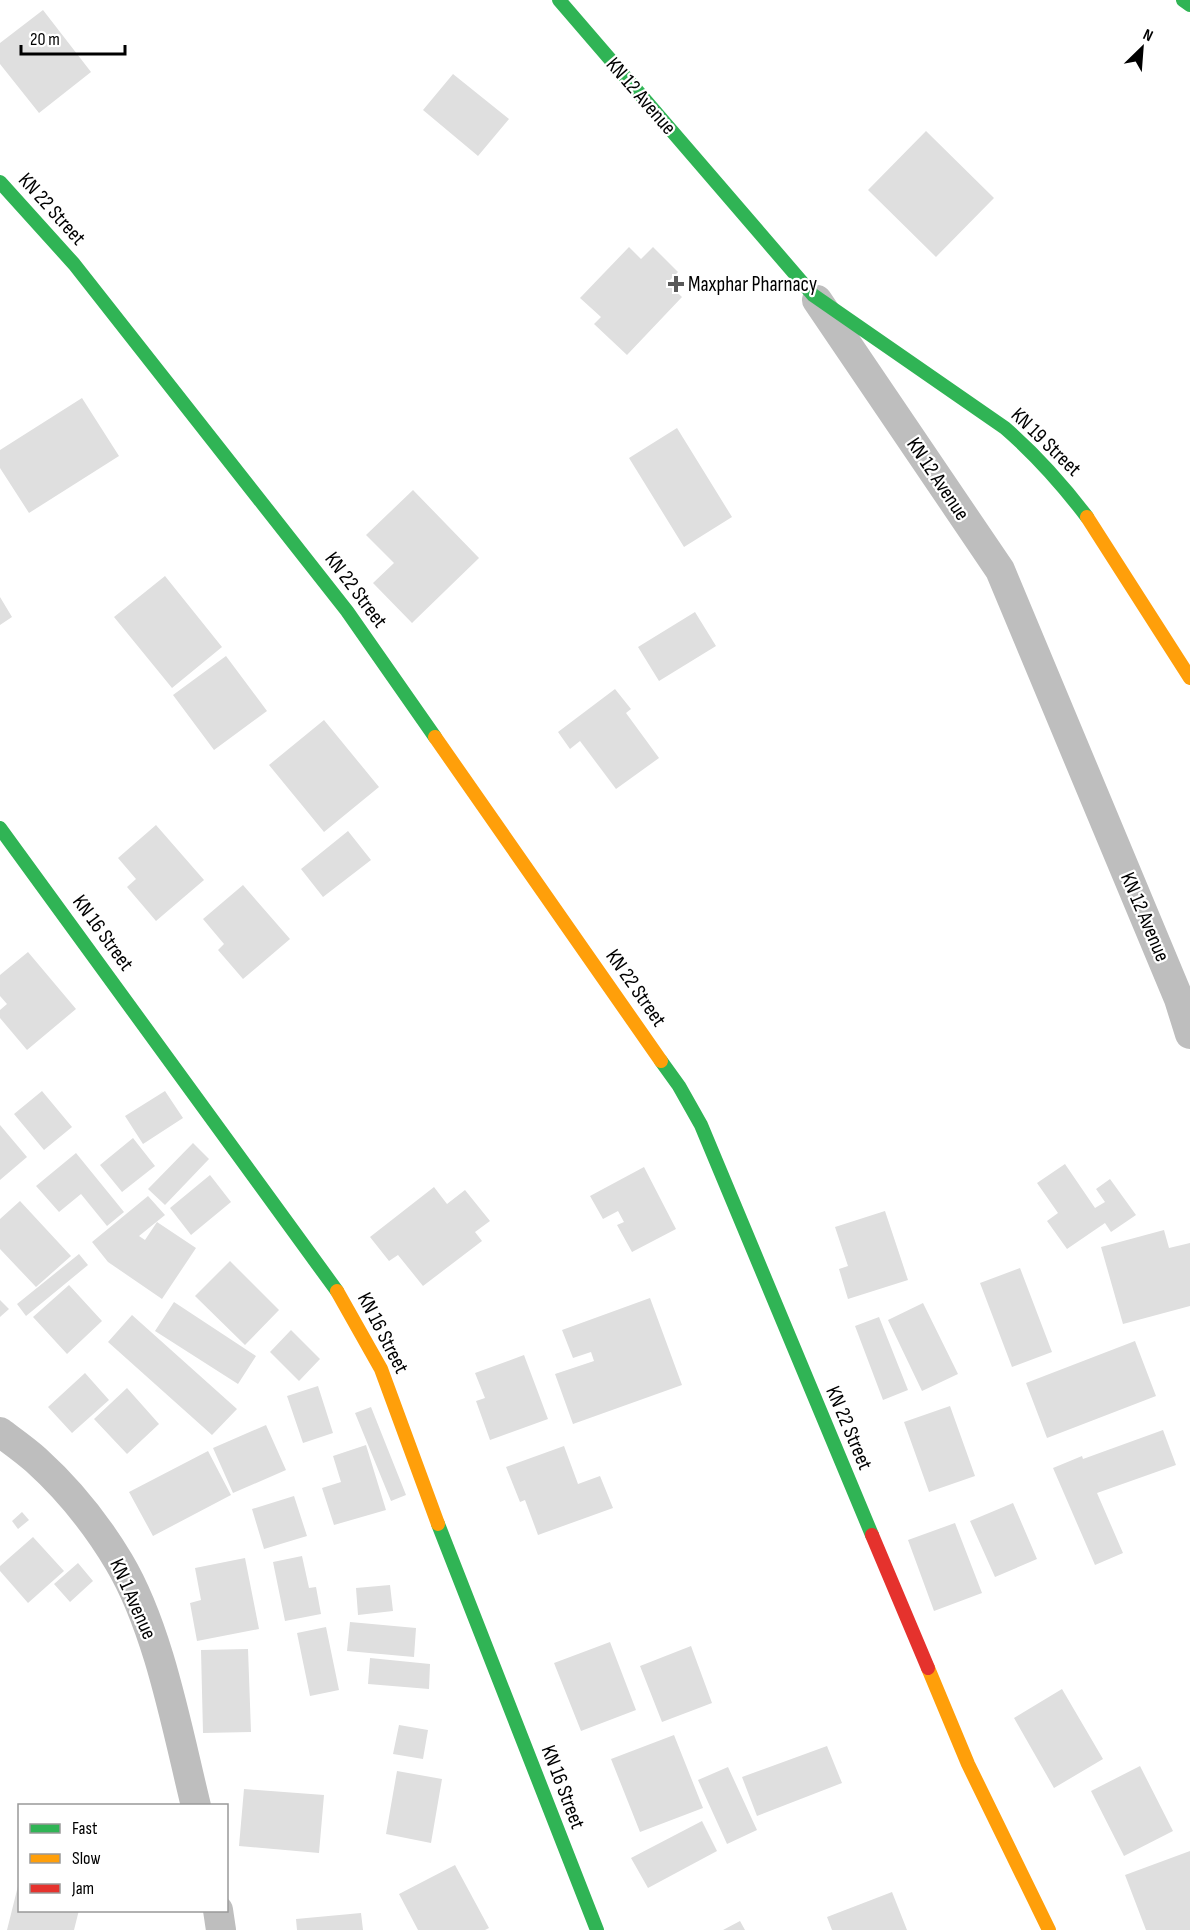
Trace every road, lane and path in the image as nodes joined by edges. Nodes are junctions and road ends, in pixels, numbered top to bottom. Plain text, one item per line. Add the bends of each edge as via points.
1 (559, 0) edge
2 (1183, 0) edge
3 (1190, 5) edge
4 (0, 182) edge
5 (813, 295) junction
6 (1190, 678) edge
7 (0, 828) edge
8 (1190, 1034) edge
9 (0, 1432) edge
10 (195, 1804) edge
11 (218, 1912) edge
12 (221, 1930) edge
13 (597, 1930) edge
14 (1049, 1930) edge

1 - 5 street, KN 12 Avenue
2 - 3 street
4 - 14 street, KN 22 Street via 74,264 347,611 679,1086 700,1125 968,1764
5 - 6 street, KN 19 Street via 951,389 1030,450 1063,485 1097,531
5 - 8 street, KN 12 Avenue via 1000,570 1179,999
7 - 13 street, KN 16 Street via 338,1292 381,1369
9 - 10 street, KN 1 Avenue via 63,1487 120,1564 139,1603 159,1661
11 - 12 street

